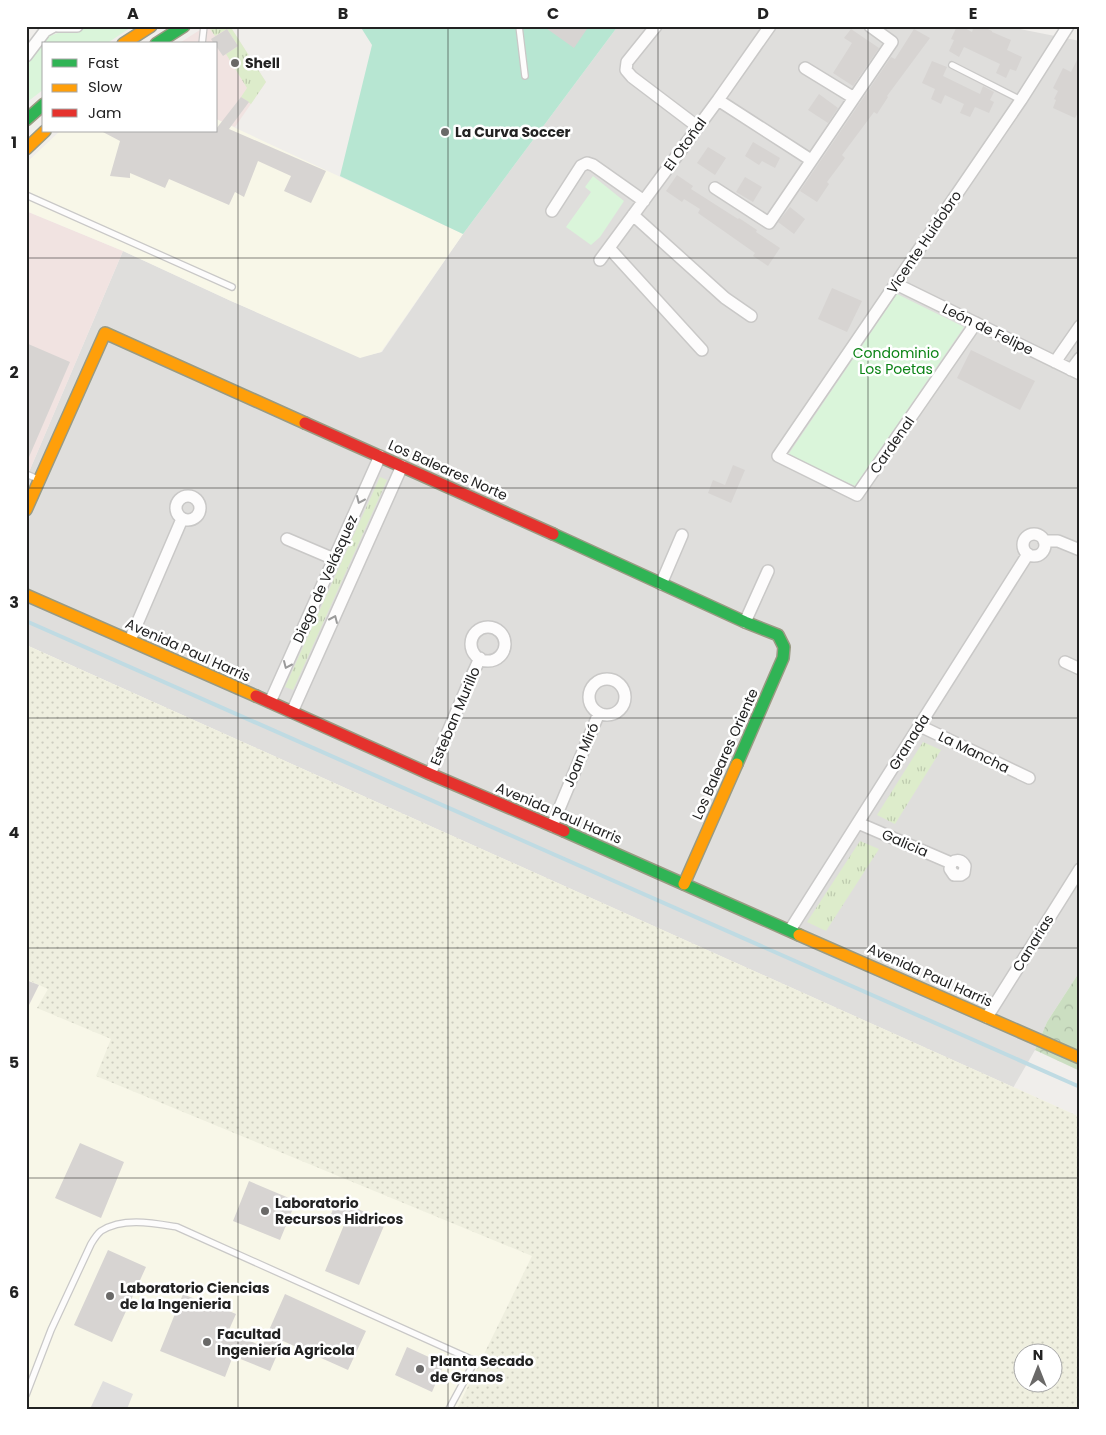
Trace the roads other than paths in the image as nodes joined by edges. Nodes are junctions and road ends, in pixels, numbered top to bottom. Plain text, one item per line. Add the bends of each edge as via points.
1 (56, 26) edge
2 (77, 26) edge
3 (151, 26) edge
4 (184, 26) edge
5 (204, 26) edge
6 (519, 26) edge
7 (656, 26) edge
8 (770, 26) edge
9 (870, 26) edge
10 (1068, 26) edge
11 (126, 42) edge
12 (159, 42) edge
13 (202, 42) edge
14 (26, 56) edge
15 (952, 66) dead end
16 (805, 68) dead end
17 (525, 76) dead end
18 (854, 98) junction
19 (718, 100) junction
20 (1021, 100) junction
21 (42, 106) edge
22 (26, 120) edge
23 (698, 127) junction
24 (44, 132) edge
25 (26, 149) edge
26 (811, 160) junction
27 (714, 188) dead end
28 (26, 195) edge
29 (644, 201) junction
30 (552, 211) dead end
31 (633, 215) junction
32 (609, 248) junction
33 (600, 260) dead end
34 (896, 284) junction
35 (232, 287) dead end
36 (751, 316) dead end
37 (976, 323) junction
38 (1080, 326) edge
39 (702, 350) dead end
40 (1080, 358) edge
41 (1055, 362) junction
42 (1076, 372) edge
43 (380, 456) junction
44 (778, 456) joint
45 (402, 466) junction
46 (26, 474) edge
47 (40, 479) junction
48 (26, 510) edge
49 (182, 519) dead end
50 (682, 534) dead end
51 (287, 538) dead end
52 (1044, 541) junction
53 (1080, 550) edge
54 (1028, 554) junction
55 (334, 559) junction
56 (768, 571) dead end
57 (661, 584) junction
58 (26, 595) edge
59 (745, 622) junction
60 (778, 635) joint
61 (130, 640) junction
62 (480, 658) dead end
63 (1065, 662) dead end
64 (1080, 669) edge
65 (270, 702) junction
66 (292, 712) junction
67 (599, 713) dead end
68 (920, 726) junction
69 (430, 774) junction
70 (1029, 778) dead end
71 (858, 823) junction
72 (552, 826) junction
73 (951, 863) dead end
74 (1080, 869) edge
75 (684, 884) junction
76 (790, 930) junction
77 (987, 1017) junction
78 (1080, 1058) edge
79 (26, 1395) edge
80 (449, 1409) edge

1 - 2 street
1 - 14 street via 45,31
3 - 11 street
4 - 12 street
5 - 13 lane
6 - 17 lane
7 - 23 street via 627,62 626,70
8 - 19 street, El Otoñal
9 - 18 street via 892,42
10 - 20 street, Vicente Huidobro
15 - 20 lane
16 - 18 street
18 - 26 street
19 - 23 street, El Otoñal
19 - 26 street
20 - 34 street, Vicente Huidobro
21 - 22 street
23 - 29 street, El Otoñal
24 - 25 street
26 - 27 street via 769,223
28 - 35 lane
29 - 30 street via 587,163 581,166
29 - 31 street, El Otoñal
31 - 32 street, El Otoñal
31 - 36 street via 725,298
32 - 33 street, El Otoñal
32 - 39 street
34 - 37 street, León de Felipe
34 - 44 street, Vicente Huidobro
37 - 41 street, León de Felipe
37 - 44 street, Cardenal via 858,495
38 - 41 street
40 - 42 street
41 - 42 street, León de Felipe
43 - 45 street, Los Baleares Norte
43 - 47 street, Los Baleares Norte via 105,333
43 -> 55 street, Diego de Velásquez
45 - 57 street, Los Baleares Norte
66 -> 45 street, Diego de Velásquez
46 - 47 lane
47 - 48 street
49 - 61 street
50 - 57 street
51 - 55 street
52 - 53 street, Granada via 1058,541
52 - 54 street, Granada via 1041,553
52 - 54 street, Granada via 1039,535 1029,535 1023,544
54 - 68 street, Granada
55 -> 65 street, Diego de Velásquez
56 - 59 street
57 - 59 street, Los Baleares Norte
58 - 61 street, Avenida Paul Harris
59 - 60 street, Los Baleares Norte
60 - 75 street, Los Baleares Oriente via 784,647 783,658
61 - 65 street, Avenida Paul Harris
62 - 69 street, Esteban Murillo
63 - 64 street
65 - 66 street, Avenida Paul Harris
66 - 69 street, Avenida Paul Harris
67 - 72 street, Joan Miró
68 - 70 street, La Mancha
68 - 71 street, Granada
69 - 72 street, Avenida Paul Harris
71 - 73 street, Galicia
71 - 76 street, Granada
72 - 75 street, Avenida Paul Harris
74 - 77 street, Canarias
75 - 76 street, Avenida Paul Harris
76 - 77 street, Avenida Paul Harris
77 - 78 street, Avenida Paul Harris
79 - 80 lane via 91,1244 99,1232 110,1226 138,1221 177,1227 475,1362

